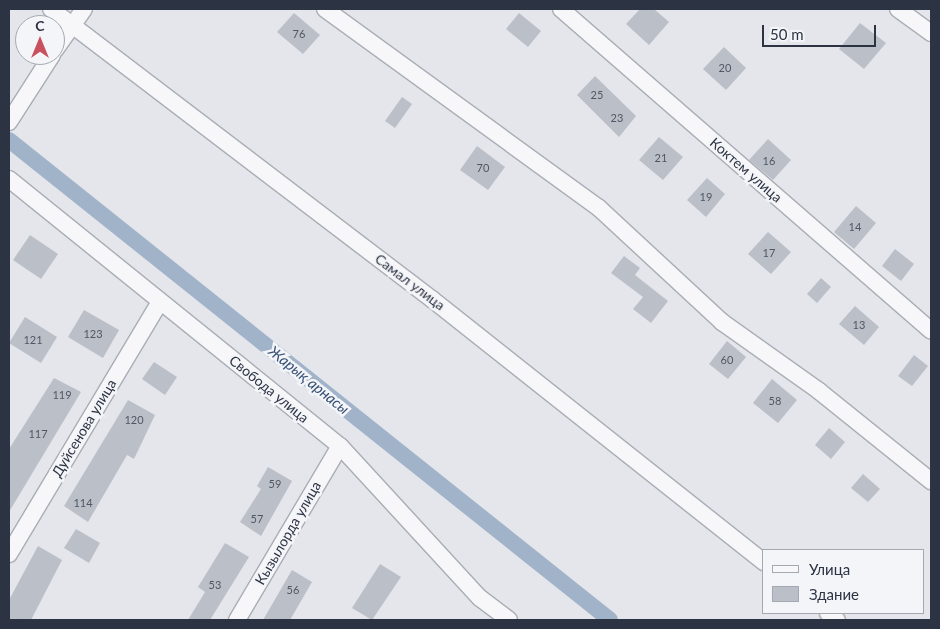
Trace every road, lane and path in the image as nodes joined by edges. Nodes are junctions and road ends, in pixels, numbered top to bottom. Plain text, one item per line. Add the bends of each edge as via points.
1 (51, 9) edge
2 (84, 9) edge
3 (326, 9) edge
4 (561, 9) edge
5 (898, 9) edge
6 (72, 26) junction
7 (931, 34) edge
8 (65, 36) edge
9 (46, 65) edge
10 (9, 122) edge
11 (9, 179) edge
12 (160, 302) junction
13 (931, 331) edge
14 (340, 446) junction
15 (931, 481) edge
16 (9, 554) edge
17 (762, 560) edge
18 (237, 620) edge
19 (509, 620) edge

1 - 6 street, Самал улица
2 - 6 street
3 - 15 street via 598,208 722,322 819,391
4 - 13 street, Коктем улица
5 - 7 street
6 - 8 street
6 - 17 street, Самал улица via 433,300
9 - 10 street
11 - 12 street, Свобода улица
12 - 14 street, Свобода улица
12 - 16 street, Дуйсенова улица
14 - 18 street, Кызылорда улица
14 - 19 street, Свобода улица via 480,598

